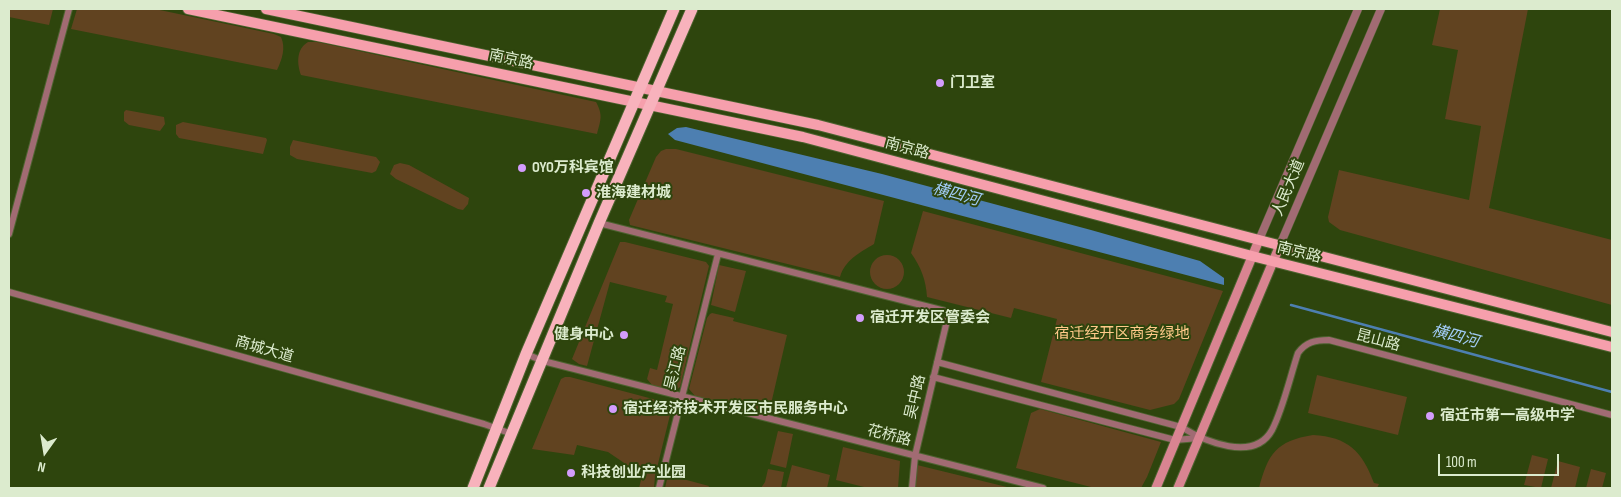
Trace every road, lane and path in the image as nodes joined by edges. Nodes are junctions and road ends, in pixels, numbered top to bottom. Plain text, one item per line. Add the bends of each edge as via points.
1 (69, 9) edge
2 (188, 9) edge
3 (266, 9) edge
4 (674, 9) edge
5 (692, 9) edge
6 (1358, 9) edge
7 (1380, 9) edge
8 (641, 87) junction
9 (657, 90) junction
10 (634, 101) junction
11 (651, 104) junction
12 (599, 223) junction
13 (9, 234) edge
14 (1259, 240) junction
15 (1280, 245) junction
16 (718, 254) junction
17 (1252, 256) junction
18 (1273, 261) junction
19 (9, 292) edge
20 (1612, 332) edge
21 (1612, 347) edge
22 (526, 354) junction
23 (543, 361) junction
24 (937, 362) junction
25 (933, 378) junction
26 (682, 396) junction
27 (1612, 415) edge
28 (1181, 427) junction
29 (498, 428) junction
30 (512, 434) junction
31 (1199, 438) junction
32 (1175, 440) junction
33 (915, 456) junction
34 (473, 488) edge
35 (489, 488) edge
36 (658, 488) edge
37 (912, 488) edge
38 (1042, 488) edge
39 (1156, 488) edge
40 (1178, 488) edge

1 - 13 street
2 - 10 main road, 南京路
3 - 8 main road, 南京路
4 - 8 highway
5 - 9 highway
6 - 14 street, 人民大道
7 - 15 street, 人民大道
8 - 9 main road, 南京路
8 - 10 highway
9 - 11 highway
9 - 14 main road, 南京路 via 818,125
10 - 11 main road, 南京路
10 - 22 highway
11 - 12 highway
11 - 17 main road, 南京路 via 803,137
12 - 16 street
12 - 23 highway
14 - 15 main road, 南京路
14 - 17 main road, 人民大道
15 - 18 main road, 人民大道
15 - 20 main road, 南京路
16 - 24 street, 吴中路 via 949,312
16 - 26 street, 吴江路
17 - 18 main road, 南京路
17 - 28 main road, 人民大道
18 - 21 main road, 南京路
18 - 31 main road, 人民大道
19 - 29 street, 商城大道
22 - 23 street, 花桥路
22 - 29 highway
23 - 26 street, 花桥路
23 - 30 highway
24 - 25 street, 吴中路
24 - 28 street
25 - 32 street
25 - 33 street, 吴中路
26 - 33 street, 花桥路
26 - 36 street, 吴江路
27 - 31 street, 昆山路 via 1320,340 1310,342 1298,353 1274,425 1264,439 1245,448
28 - 31 street
28 - 32 main road, 人民大道
29 - 30 street, 商城大道
29 - 34 highway
30 - 35 highway
31 - 32 street
31 - 40 main road, 人民大道
32 - 39 main road, 人民大道
33 - 37 street, 吴中路
33 - 38 street, 花桥路

